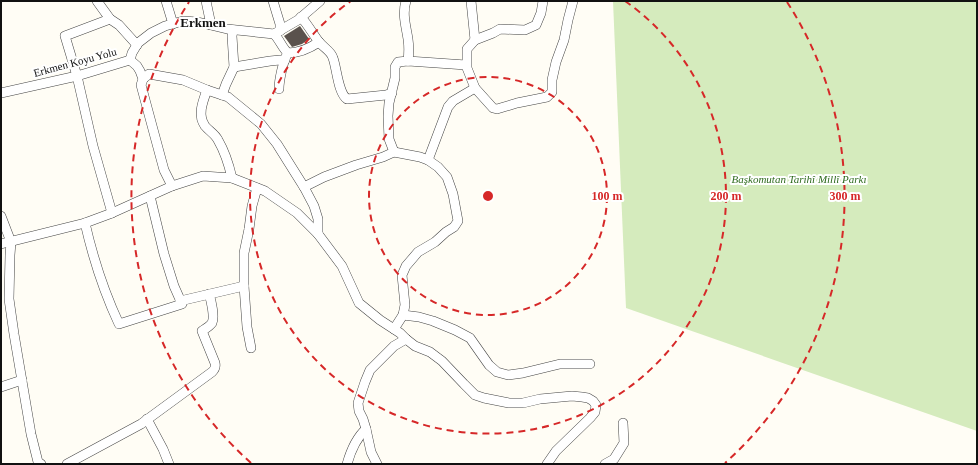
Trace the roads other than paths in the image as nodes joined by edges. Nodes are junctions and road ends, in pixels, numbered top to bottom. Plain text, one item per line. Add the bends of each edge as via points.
1 (97, 1) edge
2 (166, 1) edge
3 (206, 1) edge
4 (272, 1) edge
5 (320, 1) edge
6 (406, 1) edge
7 (471, 1) edge
8 (543, 1) edge
9 (573, 1) edge
10 (301, 17) junction
11 (110, 19) junction
12 (173, 24) junction
13 (211, 25) junction
14 (233, 30) junction
15 (277, 32) junction
16 (475, 40) junction
17 (319, 42) junction
18 (137, 45) junction
19 (286, 57) junction
20 (130, 60) junction
21 (408, 61) junction
22 (466, 65) junction
23 (234, 67) junction
24 (77, 76) junction
25 (143, 78) junction
26 (475, 88) junction
27 (207, 90) junction
28 (279, 90) dead end
29 (1, 93) edge
30 (392, 93) junction
31 (222, 94) junction
32 (394, 152) junction
33 (428, 160) junction
34 (232, 178) junction
35 (172, 186) junction
36 (304, 187) junction
37 (257, 188) junction
38 (150, 196) junction
39 (112, 213) junction
40 (1, 216) edge
41 (85, 223) junction
42 (318, 234) junction
43 (11, 242) junction
44 (1, 244) edge
45 (244, 286) junction
46 (209, 294) junction
47 (180, 301) junction
48 (403, 315) junction
49 (394, 329) junction
50 (406, 339) junction
51 (252, 348) dead end
52 (590, 364) dead end
53 (22, 380) junction
54 (1, 387) edge
55 (147, 420) junction
56 (623, 422) dead end
57 (366, 429) junction
58 (37, 463) edge
59 (67, 464) edge
60 (169, 464) edge
61 (348, 464) edge
62 (377, 464) edge
63 (547, 464) edge
64 (605, 464) edge

1 - 11 street
2 - 12 street
3 - 13 street
4 - 15 street via 280,24
5 - 10 street
6 - 21 street via 404,17
7 - 16 street
8 - 16 street via 542,13 536,26 525,30 500,28
9 - 26 street via 556,62 552,92 547,97 497,109 493,108
10 - 15 street
10 - 17 street
11 - 18 street
11 - 24 street via 65,36
12 - 13 street, Erkmen Koyu Yolu via 183,21
12 - 18 street, Erkmen Koyu Yolu via 151,33
13 - 14 street, Erkmen Koyu Yolu
14 - 15 street, Erkmen Koyu Yolu
14 - 23 street
15 - 19 street
16 - 22 street via 467,50
17 - 19 street
17 - 30 street via 333,56 344,97 347,99
18 - 20 street, Erkmen Koyu Yolu
19 - 23 street
19 - 28 street
20 - 24 street, Erkmen Koyu Yolu
20 - 25 street via 137,66
21 - 22 street
21 - 30 street via 398,62 395,67
22 - 26 street
23 - 31 street
24 - 29 street, Erkmen Koyu Yolu
24 - 39 street
25 - 27 street via 148,74 156,74 183,80
25 - 35 street via 141,86 164,170
26 - 33 street via 453,101 448,107
27 - 31 street
27 - 34 street via 201,117 204,125 218,139
30 - 32 street via 388,116 389,139
31 - 36 street via 261,124
32 - 33 street
32 - 36 street via 324,177
33 - 48 street via 447,177 458,221 435,242 418,252 406,266 402,274 405,305
34 - 35 street via 203,176
34 - 37 street
35 - 38 street
36 - 42 street via 316,212
37 - 42 street via 297,213
37 - 45 street via 244,253
38 - 39 street
38 - 47 street via 164,254
39 - 41 street
40 - 43 street
41 - 43 street
41 - 47 street via 91,249 118,324 182,304
42 - 49 street via 342,266 359,303
43 - 44 street
43 - 53 street via 9,299
45 - 46 street
45 - 51 street via 247,327
46 - 47 street
46 - 55 street via 213,322 202,331 215,369
48 - 49 street
48 - 52 street via 433,321 470,338 489,365 497,372 508,375 560,364
49 - 50 street
50 - 57 street via 394,346 370,370 358,403
50 - 63 street via 436,356 475,395 484,398 523,403 572,396 593,401 596,405 593,415 556,451
53 - 54 street
53 - 58 street
55 - 59 street
55 - 60 street
56 - 64 street via 624,443 614,459
57 - 61 street via 353,446
57 - 62 street via 371,452

